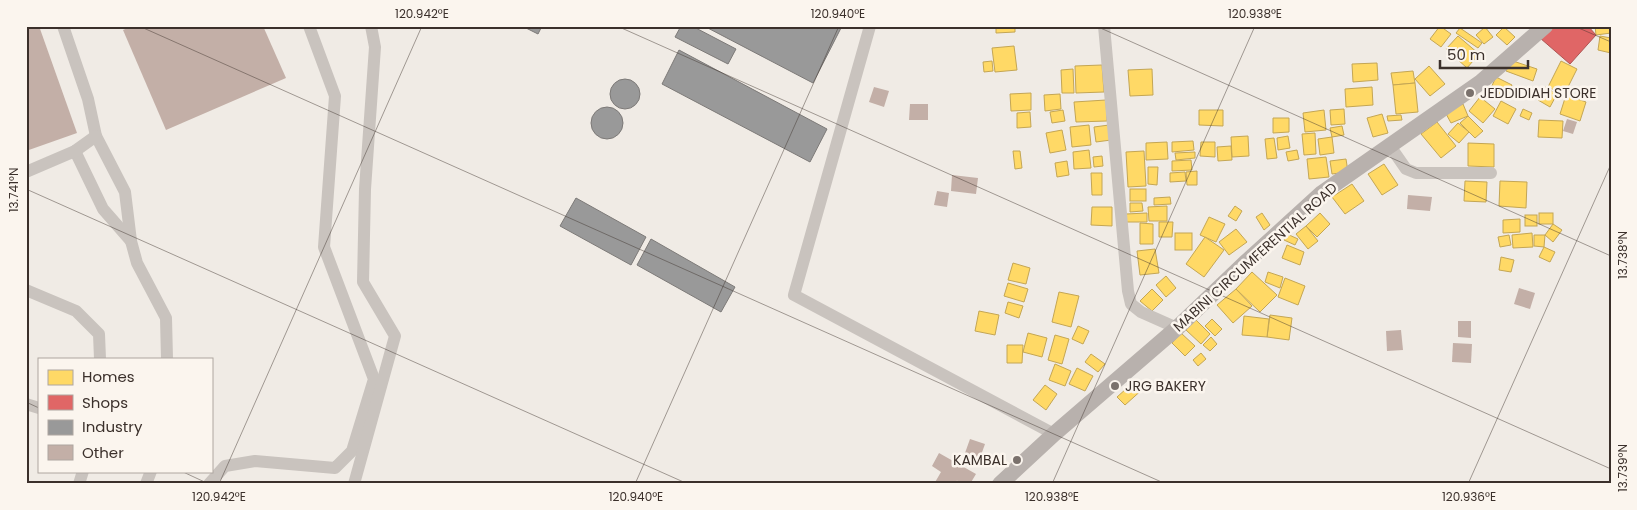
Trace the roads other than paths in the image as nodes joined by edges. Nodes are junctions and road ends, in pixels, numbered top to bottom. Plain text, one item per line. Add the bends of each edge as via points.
1 (63, 26) edge
2 (309, 26) edge
3 (371, 26) edge
4 (870, 26) edge
5 (1104, 26) edge
6 (1535, 29) edge
7 (96, 136) junction
8 (1390, 146) junction
9 (75, 150) junction
10 (26, 172) edge
11 (1491, 173) dead end
12 (131, 241) junction
13 (26, 290) edge
14 (1177, 328) junction
15 (100, 358) edge
16 (167, 358) edge
17 (26, 404) edge
18 (38, 408) edge
19 (1054, 434) junction
20 (151, 472) edge
21 (146, 484) edge
22 (209, 484) edge
23 (354, 484) edge
24 (1000, 484) edge

1 - 7 street via 88,99
2 - 22 street via 336,96 324,247 374,379 352,451 335,468 254,461 225,466
3 - 23 street via 375,47 362,282 395,336
4 - 19 street via 794,295
5 - 14 street via 1131,304
6 - 8 main road, MABINI CIRCUMFERENTIAL ROAD via 1481,82
7 - 9 street
7 - 12 street via 125,192
8 - 11 street via 1406,169 1416,173
8 - 14 main road, MABINI CIRCUMFERENTIAL ROAD via 1322,193
9 - 10 street
9 - 12 street via 103,209
12 - 16 street via 137,263 166,318
13 - 15 street via 76,311 99,334
14 - 19 main road, MABINI CIRCUMFERENTIAL ROAD
17 - 18 street
19 - 24 main road, MABINI CIRCUMFERENTIAL ROAD
20 - 21 street

